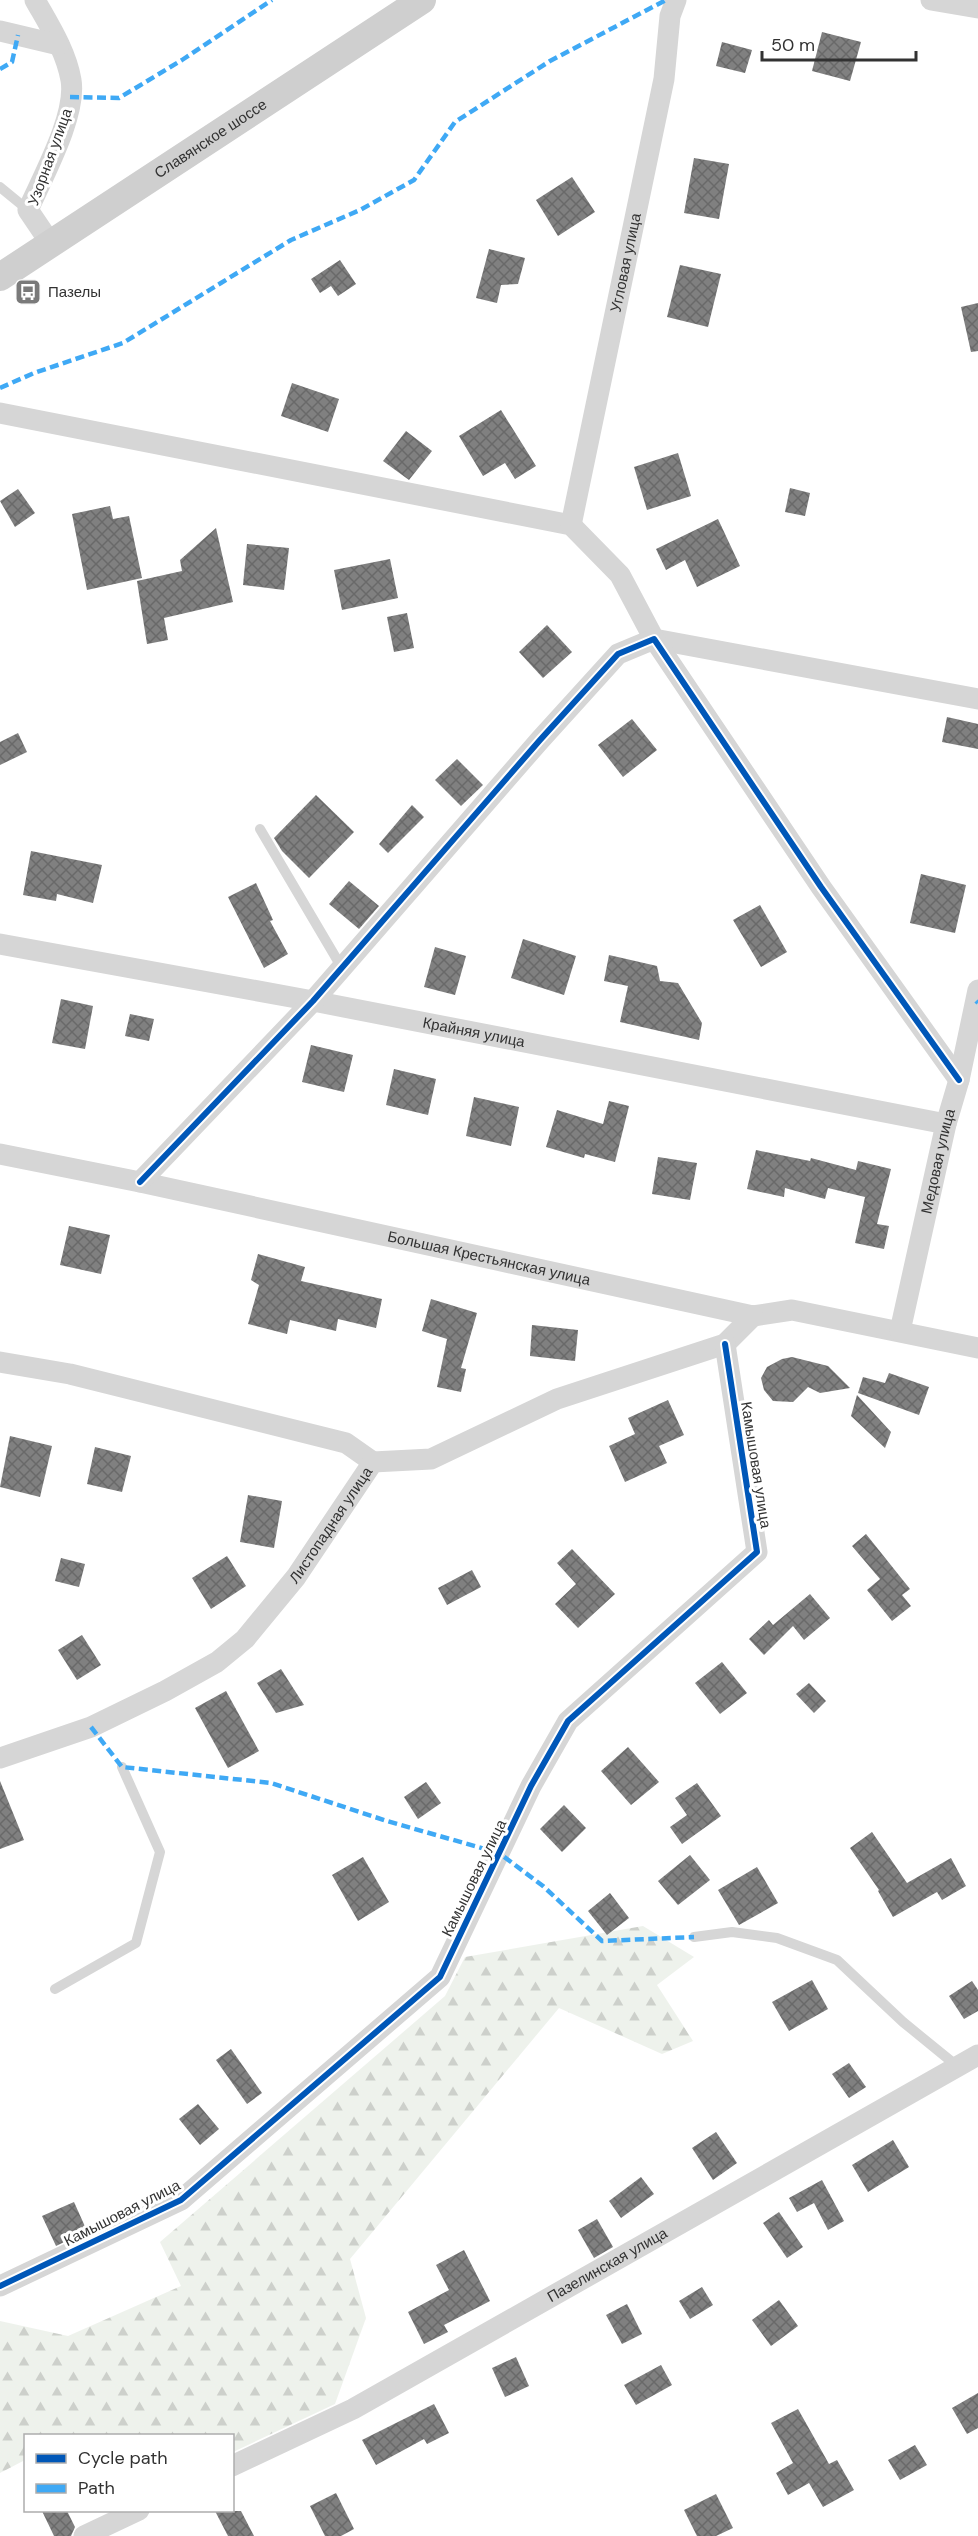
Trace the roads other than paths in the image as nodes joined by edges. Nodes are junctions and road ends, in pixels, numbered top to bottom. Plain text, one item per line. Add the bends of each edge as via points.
1 (35, 0) edge
2 (422, 0) edge
3 (676, 0) edge
4 (931, 0) edge
5 (978, 8) edge
6 (0, 31) edge
7 (59, 45) junction
8 (0, 187) edge
9 (28, 210) junction
10 (51, 244) junction
11 (0, 277) edge
12 (0, 413) edge
13 (571, 525) junction
14 (654, 639) junction
15 (978, 699) edge
16 (260, 829) dead end
17 (0, 944) edge
18 (342, 968) junction
19 (978, 990) edge
20 (313, 1001) junction
21 (959, 1080) junction
22 (946, 1124) junction
23 (0, 1154) edge
24 (140, 1182) junction
25 (753, 1316) junction
26 (900, 1331) junction
27 (725, 1344) junction
28 (978, 1348) edge
29 (0, 1362) edge
30 (373, 1462) junction
31 (0, 1758) edge
32 (122, 1767) dead end
33 (694, 1937) dead end
34 (55, 1989) dead end
35 (978, 2055) edge
36 (957, 2066) junction
37 (0, 2286) edge
38 (234, 2465) edge
39 (136, 2512) edge
40 (84, 2536) edge

1 - 7 street, Узорная улица
2 - 10 main road, Славянское шоссе
3 - 13 street, Угловая улица via 669,16 664,79
4 - 5 street
6 - 7 street
7 - 9 street, Узорная улица via 71,81 69,112
8 - 9 lane
9 - 10 street, Узорная улица
10 - 11 main road, Славянское шоссе
12 - 13 street
13 - 14 street via 620,575
14 - 15 street
14 - 18 street via 618,654
14 - 21 street via 821,887
16 - 18 lane
17 - 20 street, Крайняя улица
18 - 20 street
19 - 21 street, Медовая улица
20 - 22 street, Крайняя улица
20 - 24 street
21 - 22 street, Медовая улица
22 - 26 street, Медовая улица
23 - 24 street, Большая Крестьянская улица
24 - 25 street, Большая Крестьянская улица
25 - 26 street, Большая Крестьянская улица via 792,1310
25 - 27 street, Листопадная улица
26 - 28 street, Большая Крестьянская улица
27 - 30 street, Листопадная улица via 557,1400 430,1459
27 - 37 street, Камышовая улица via 757,1552 568,1721 531,1786 440,1977 181,2200
29 - 30 street via 70,1374 346,1443
30 - 31 street, Листопадная улица via 297,1577 245,1639 217,1662 91,1727
32 - 34 lane via 160,1852 136,1943
33 - 36 lane via 732,1932 777,1938 837,1960
35 - 36 street, Пазелинская улица
36 - 38 street, Пазелинская улица via 353,2409
39 - 40 street

